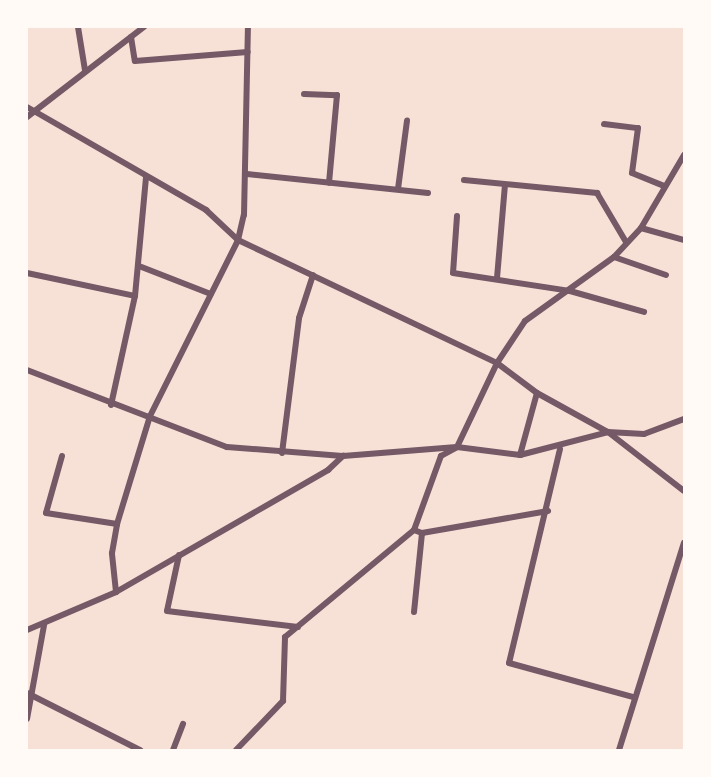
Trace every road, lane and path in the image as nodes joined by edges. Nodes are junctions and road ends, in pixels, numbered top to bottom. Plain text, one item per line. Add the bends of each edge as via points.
1 (78, 27) edge
2 (144, 27) edge
3 (248, 27) edge
4 (131, 37) junction
5 (248, 52) junction
6 (85, 70) junction
7 (304, 94) dead end
8 (27, 107) edge
9 (30, 115) edge
10 (407, 121) dead end
11 (604, 124) dead end
12 (684, 155) edge
13 (247, 174) junction
14 (146, 177) junction
15 (464, 180) dead end
16 (329, 183) junction
17 (505, 185) junction
18 (664, 186) junction
19 (398, 189) junction
20 (428, 193) dead end
21 (457, 216) dead end
22 (641, 228) junction
23 (238, 240) junction
24 (684, 240) edge
25 (626, 242) junction
26 (614, 257) junction
27 (139, 266) junction
28 (27, 273) edge
29 (313, 275) junction
30 (666, 275) dead end
31 (497, 278) junction
32 (570, 291) junction
33 (211, 294) junction
34 (135, 296) junction
35 (644, 312) dead end
36 (497, 363) junction
37 (27, 370) edge
38 (537, 393) junction
39 (111, 405) junction
40 (150, 416) junction
41 (684, 419) edge
42 (608, 432) junction
43 (457, 447) junction
44 (560, 448) junction
45 (282, 453) junction
46 (520, 455) junction
47 (62, 456) dead end
48 (343, 456) junction
49 (684, 491) edge
50 (548, 511) junction
51 (117, 524) junction
52 (414, 530) junction
53 (422, 533) junction
54 (684, 543) edge
55 (178, 555) junction
56 (116, 592) junction
57 (414, 612) dead end
58 (44, 626) junction
59 (298, 627) junction
60 (27, 630) edge
61 (29, 694) edge
62 (633, 697) junction
63 (27, 719) edge
64 (183, 724) dead end
65 (140, 750) edge
66 (173, 750) edge
67 (236, 750) edge
68 (619, 750) edge

1 - 6 street
2 - 4 street
3 - 5 street
4 - 5 street via 135,61
4 - 6 street
5 - 13 street
6 - 9 street
7 - 16 street via 337,95
8 - 9 street
9 - 14 street
10 - 19 street
11 - 18 street via 638,128 632,172
12 - 18 street
13 - 16 street
13 - 23 street
14 - 23 street via 206,210
14 - 27 street
15 - 17 street
16 - 19 street
17 - 25 street via 597,193
17 - 31 street
18 - 22 street
19 - 20 street
21 - 31 street via 453,273
22 - 24 street
22 - 25 street
23 - 29 street
23 - 33 street
25 - 26 street
26 - 30 street
26 - 32 street
27 - 33 street
27 - 34 street
28 - 34 street
29 - 36 street
29 - 45 street via 298,318
31 - 32 street
32 - 35 street
32 - 36 street via 525,321
33 - 40 street
34 - 39 street
36 - 38 street
36 - 43 street
37 - 39 street
38 - 42 street
38 - 46 street
39 - 40 street
40 - 45 street via 227,447
40 - 51 street
41 - 42 street via 644,434
42 - 44 street
42 - 49 street
43 - 46 street
43 - 48 street
43 - 52 street via 441,456
44 - 46 street
44 - 50 street
45 - 48 street
47 - 51 street via 46,513
48 - 55 street via 328,470
50 - 53 street
50 - 62 street via 509,663
51 - 56 street via 112,553
52 - 53 street
52 - 59 street
53 - 57 street
54 - 62 street
55 - 56 street
55 - 59 street via 167,611
56 - 58 street
58 - 60 street
58 - 61 street
59 - 67 street via 285,637 283,701
61 - 63 street
61 - 65 street
62 - 68 street
64 - 66 street

